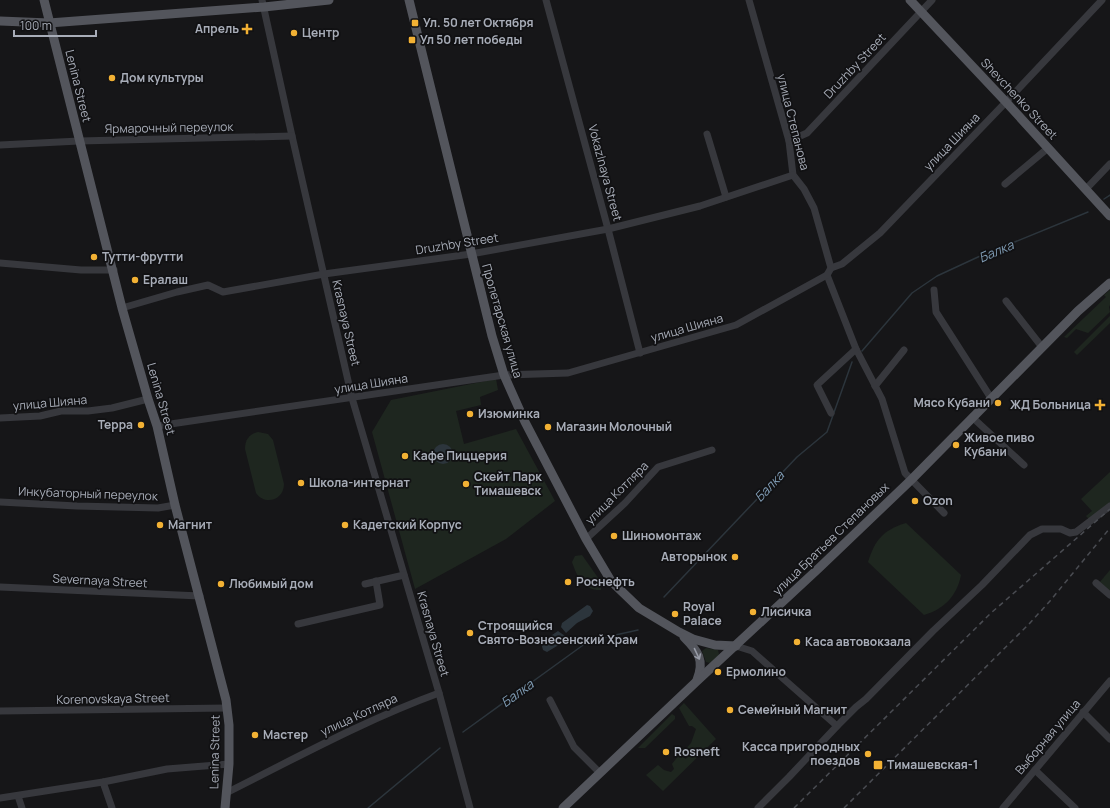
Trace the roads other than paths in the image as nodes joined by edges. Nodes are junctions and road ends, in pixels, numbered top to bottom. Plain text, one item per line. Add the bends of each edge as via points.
1 (44, 0) edge
2 (329, 0) edge
3 (409, 0) edge
4 (546, 0) edge
5 (749, 0) edge
6 (910, 0) edge
7 (932, 0) edge
8 (1102, 0) edge
9 (263, 3) edge
10 (920, 12) junction
11 (0, 21) edge
12 (49, 22) junction
13 (1006, 102) junction
14 (707, 134) dead end
15 (292, 136) junction
16 (79, 141) junction
17 (789, 141) junction
18 (0, 145) edge
19 (1048, 148) junction
20 (1110, 164) edge
21 (793, 175) junction
22 (1005, 184) dead end
23 (1086, 189) junction
24 (726, 197) junction
25 (1110, 216) edge
26 (608, 228) junction
27 (471, 254) junction
28 (0, 263) edge
29 (831, 268) junction
30 (114, 270) junction
31 (324, 274) junction
32 (827, 275) junction
33 (1110, 283) edge
34 (934, 290) dead end
35 (1006, 301) dead end
36 (122, 308) junction
37 (1042, 347) junction
38 (856, 349) junction
39 (904, 350) dead end
40 (640, 353) junction
41 (504, 375) junction
42 (875, 386) junction
43 (352, 398) junction
44 (991, 398) junction
45 (148, 399) junction
46 (831, 413) dead end
47 (972, 417) junction
48 (0, 418) edge
49 (157, 426) junction
50 (712, 450) dead end
51 (1024, 465) dead end
52 (911, 480) junction
53 (0, 502) edge
54 (175, 505) junction
55 (1110, 506) edge
56 (944, 513) dead end
57 (586, 539) junction
58 (404, 575) junction
59 (376, 581) junction
60 (1096, 583) dead end
61 (366, 584) dead end
62 (0, 586) edge
63 (1110, 595) edge
64 (200, 596) junction
65 (298, 624) dead end
66 (679, 632) junction
67 (736, 646) junction
68 (697, 681) junction
69 (1110, 681) edge
70 (439, 693) junction
71 (550, 700) dead end
72 (227, 708) junction
73 (0, 712) edge
74 (1083, 712) junction
75 (837, 726) junction
76 (1110, 739) edge
77 (229, 764) junction
78 (1035, 770) junction
79 (600, 773) junction
80 (103, 782) junction
81 (226, 793) junction
82 (18, 796) junction
83 (0, 798) edge
84 (22, 808) edge
85 (112, 808) edge
86 (225, 808) edge
87 (470, 808) edge
88 (563, 808) edge
89 (758, 808) edge
90 (1003, 808) edge
91 (1075, 808) edge

1 - 12 main road, Lenina Street
2 - 9 main road
3 - 27 main road, Пролетарская улица
4 - 26 street, Vokazlnaya Street
5 - 17 street, улица Степанова
6 - 10 main road, Shevchenko Street
7 - 10 street, Druzhby Street
8 - 13 street, улица Шияна
9 - 12 main road
9 - 15 street, Krasnaya Street
10 - 13 main road, Shevchenko Street
10 - 17 street, Druzhby Street via 807,133
11 - 12 main road
12 - 16 main road, Lenina Street
13 - 19 main road, Shevchenko Street
13 - 29 street, улица Шияна via 880,233 842,264
14 - 24 street
15 - 16 street, Ярмарочный переулок
15 - 31 street, Krasnaya Street
16 - 18 street, Ярмарочный переулок
16 - 30 main road, Lenina Street
17 - 21 street, улица Степанова
19 - 22 street
19 - 23 main road, Shevchenko Street
20 - 23 street
21 - 24 street, Druzhby Street
21 - 29 street, улица Степанова via 814,208
23 - 25 main road, Shevchenko Street
24 - 26 street, Druzhby Street via 700,206
26 - 27 street, Druzhby Street
26 - 40 street, Vokazlnaya Street
27 - 31 street, Druzhby Street
27 - 41 main road, Пролетарская улица
28 - 30 street via 81,270
29 - 32 street
30 - 36 main road, Lenina Street
31 - 36 street, Druzhby Street via 222,292 208,285
31 - 43 street, Krasnaya Street
32 - 38 street
32 - 40 street, улица Шияна via 736,326
33 - 37 main road, улица Братьев Степановых via 1078,310
34 - 44 street via 936,312
35 - 37 street
36 - 45 main road, Lenina Street
37 - 44 main road, улица Братьев Степановых
38 - 42 street
38 - 46 street via 817,385
39 - 42 street
40 - 41 street, улица Шияна via 568,373
41 - 43 street, улица Шияна
41 - 57 main road, Пролетарская улица via 525,422
42 - 52 street via 882,399 905,473
43 - 49 street, улица Шияна
43 - 58 street, Krasnaya Street
44 - 47 main road, улица Братьев Степановых
45 - 48 street, улица Шияна via 112,408
45 - 49 main road, Lenina Street
47 - 51 street
47 - 52 main road, улица Братьев Степановых
49 - 54 main road, Lenina Street
50 - 57 street, улица Котляра via 658,467 625,503
52 - 56 street
52 - 67 main road, улица Братьев Степановых
53 - 54 street, Инкубаторный переулок via 158,508
54 - 64 main road, Lenina Street
55 - 75 street via 1076,532 1042,529 1030,535 982,586
57 - 66 main road, Пролетарская улица via 620,591 639,608
58 - 59 street
58 - 70 street, Krasnaya Street
59 - 61 street
59 - 65 street via 380,605
60 - 63 street
62 - 64 street, Severnaya Street
64 - 72 main road, Lenina Street
66 - 67 main road, Пролетарская улица via 715,645
66 -> 68 main road via 700,657 701,671
67 - 68 main road, улица Братьев Степановых
67 - 75 street via 752,651
68 - 79 main road, улица Братьев Степановых
69 - 74 street, Выборная улица
70 - 81 street, улица Котляра via 394,711
70 - 87 street, Krasnaya Street
71 - 79 street via 574,747
72 - 73 street, Korenovskaya Street
72 - 77 main road, Lenina Street
74 - 76 street
74 - 78 street, Выборная улица
75 - 89 street
77 - 80 street via 167,769
77 - 81 main road, Lenina Street
78 - 90 street, Выборная улица
78 - 91 street
79 - 88 main road, улица Братьев Степановых
80 - 82 street
80 - 85 street
81 - 86 main road, Lenina Street
82 - 83 street
82 - 84 street

